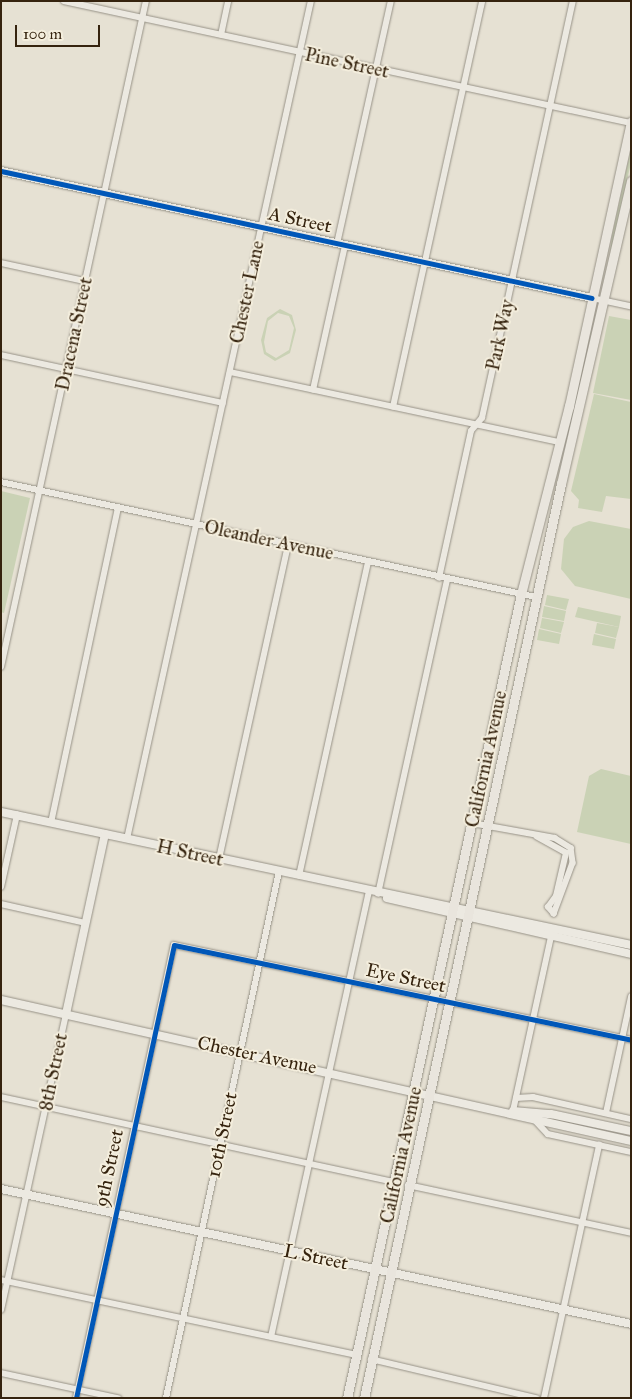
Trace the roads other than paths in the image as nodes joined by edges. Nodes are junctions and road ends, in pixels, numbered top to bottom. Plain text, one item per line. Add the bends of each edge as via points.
1 (64, 1) edge
2 (146, 1) edge
3 (228, 1) edge
4 (311, 1) edge
5 (390, 1) edge
6 (482, 1) edge
7 (573, 1) edge
8 (142, 18) junction
9 (221, 35) junction
10 (300, 52) junction
11 (376, 69) junction
12 (463, 88) junction
13 (550, 107) junction
14 (631, 122) edge
15 (1, 171) edge
16 (631, 182) edge
17 (104, 193) junction
18 (261, 227) junction
19 (341, 245) junction
20 (1, 263) edge
21 (424, 263) junction
22 (85, 281) junction
23 (511, 282) junction
24 (592, 298) junction
25 (604, 300) junction
26 (631, 306) edge
27 (1, 355) edge
28 (66, 369) junction
29 (230, 372) junction
30 (313, 390) junction
31 (223, 403) junction
32 (393, 408) junction
33 (476, 424) junction
34 (558, 442) junction
35 (1, 482) edge
36 (40, 491) junction
37 (118, 508) junction
38 (196, 525) junction
39 (288, 545) junction
40 (368, 562) junction
41 (439, 578) junction
42 (447, 579) junction
43 (521, 594) junction
44 (536, 597) junction
45 (2, 657) edge
46 (1, 666) edge
47 (1, 812) edge
48 (17, 815) junction
49 (52, 823) junction
50 (472, 823) junction
51 (487, 826) junction
52 (105, 834) junction
53 (537, 837) junction
54 (127, 839) junction
55 (219, 859) junction
56 (279, 872) junction
57 (299, 876) junction
58 (1, 887) edge
59 (369, 892) junction
60 (378, 894) junction
61 (1, 904) edge
62 (452, 910) junction
63 (468, 914) junction
64 (86, 923) junction
65 (553, 928) junction
66 (551, 937) junction
67 (174, 945) joint
68 (631, 945) edge
69 (599, 947) junction
70 (631, 950) edge
71 (631, 954) edge
72 (260, 962) junction
73 (349, 982) junction
74 (631, 997) edge
75 (433, 999) junction
76 (1, 1000) edge
77 (449, 1003) junction
78 (66, 1014) junction
79 (533, 1021) junction
80 (154, 1033) junction
81 (631, 1040) edge
82 (621, 1041) junction
83 (240, 1052) junction
84 (328, 1071) junction
85 (415, 1090) junction
86 (428, 1092) junction
87 (1, 1097) edge
88 (516, 1098) junction
89 (46, 1106) junction
90 (513, 1111) junction
91 (606, 1113) junction
92 (631, 1119) edge
93 (535, 1120) junction
94 (134, 1126) junction
95 (631, 1131) edge
96 (631, 1141) edge
97 (220, 1144) junction
98 (599, 1145) junction
99 (631, 1152) edge
100 (308, 1164) junction
101 (396, 1183) junction
102 (408, 1185) junction
103 (1, 1189) edge
104 (26, 1195) junction
105 (114, 1214) junction
106 (582, 1222) junction
107 (201, 1233) junction
108 (631, 1233) edge
109 (289, 1252) junction
110 (376, 1269) junction
111 (390, 1272) junction
112 (4, 1280) edge
113 (96, 1299) junction
114 (563, 1309) junction
115 (1, 1310) edge
116 (183, 1318) junction
117 (631, 1324) edge
118 (271, 1337) junction
119 (356, 1356) junction
120 (371, 1359) junction
121 (1, 1372) edge
122 (78, 1389) junction
123 (76, 1398) edge
124 (118, 1398) edge
125 (166, 1398) edge
126 (347, 1398) edge
127 (364, 1398) edge
128 (536, 1398) edge
129 (544, 1398) edge

1 - 8 street, Pine Street
2 - 8 street, Dracena Street
3 - 9 street
4 - 10 street, Chester Lane
5 - 11 street
6 - 12 street
7 - 13 street, Park Way
8 - 9 street, Pine Street
8 - 17 street, Dracena Street
9 - 10 street, Pine Street
10 - 11 street, Pine Street
10 - 18 street, Chester Lane
11 - 12 street, Pine Street
11 - 19 street
12 - 13 street, Pine Street
12 - 21 street
13 - 14 street, Pine Street
13 - 23 street, Park Way
14 - 24 main road, California Avenue
15 - 17 street, A Street
16 - 25 main road, California Avenue
17 - 18 street, A Street
17 - 22 street, Dracena Street
18 - 19 street, A Street
18 - 29 street, Chester Lane
19 - 21 street, A Street
19 - 30 street
20 - 22 street
21 - 23 street, A Street
21 - 32 street
22 - 28 street, Dracena Street
23 - 24 street, A Street
23 - 33 street, Park Way via 482,418
24 - 25 street
24 - 34 main road, California Avenue
25 - 26 street
25 - 44 main road, California Avenue
27 - 28 street
28 - 31 street
28 - 36 street, Dracena Street
29 - 30 street
29 - 31 street, Chester Lane
30 - 32 street
31 - 38 street, Chester Lane
32 - 33 street
33 - 34 street
33 - 41 street, Park Way via 471,431
34 - 43 main road, California Avenue
35 - 36 street, Oleander Avenue
36 - 37 street, Oleander Avenue
36 - 45 street, Dracena Street
37 - 38 street, Oleander Avenue
37 - 49 street
38 - 39 street, Oleander Avenue
38 - 54 street, Chester Lane
39 - 40 street, Oleander Avenue
39 - 55 street
40 - 41 street, Oleander Avenue
40 - 57 street
41 - 42 street, Oleander Avenue
42 - 43 street, Oleander Avenue
42 - 60 street
43 - 44 street, Oleander Avenue
43 - 50 main road, California Avenue
44 - 51 main road, California Avenue
45 - 46 street, Dracena Street
47 - 48 street, H Street
48 - 49 street, H Street
48 - 58 street
49 - 52 street, H Street
50 - 51 street
50 - 62 main road, California Avenue
51 - 53 street
51 - 63 main road, California Avenue
52 - 54 street, H Street
52 - 64 street, 8th Street
53 - 53 street via 566,853 556,896 548,907 554,914 574,854 559,840
54 - 55 street, H Street
55 - 56 street, H Street
56 - 57 street, H Street
56 - 72 street, 10th Street
57 - 59 street, H Street
59 - 60 street, H Street
59 - 73 street
60 - 62 street, H Street
61 - 64 street
62 - 63 street, H Street
62 - 75 main road, California Avenue
63 - 65 street, H Street
63 - 66 street, H Street
63 - 77 main road, California Avenue
64 - 78 street, 8th Street
65 - 66 street
65 - 68 street, H Street
66 - 69 street, H Street
66 - 79 street
67 - 72 street, Eye Street
67 - 80 street, 9th Street
69 - 70 street
69 - 71 street, H Street
72 - 73 street, Eye Street
72 - 83 street, 10th Street
73 - 75 street, Eye Street
73 - 84 street
74 - 82 street
75 - 77 street, Eye Street
75 - 85 main road, California Avenue
76 - 78 street, Chester Avenue
77 - 79 street, Eye Street
77 - 86 main road, California Avenue
78 - 80 street, Chester Avenue
78 - 89 street, 8th Street
79 - 82 street, Eye Street
79 - 88 street
80 - 83 street, Chester Avenue
80 - 94 street, 9th Street
81 - 82 street, Eye Street
82 - 91 street
83 - 84 street, Chester Avenue
83 - 97 street, 10th Street
84 - 85 street, Chester Avenue
84 - 100 street
85 - 86 street, Chester Avenue
85 - 101 main road, California Avenue
86 - 90 street, Chester Avenue
86 - 102 main road, California Avenue
87 - 89 street
88 - 90 street
88 - 91 street
89 - 94 street
89 - 104 street, 8th Street
90 - 93 street, Chester Avenue
90 - 95 street, Chester Avenue via 552,1114
91 - 92 street
93 - 96 street, Chester Avenue
93 - 98 street via 548,1134
94 - 97 street
94 - 105 street, 9th Street
97 - 100 street
97 - 107 street, 10th Street
98 - 99 street
98 - 106 street
100 - 101 street
100 - 109 street
101 - 110 main road, California Avenue
102 - 106 street
102 - 111 main road, California Avenue
103 - 104 street, L Street
104 - 105 street, L Street
104 - 112 street, 8th Street
105 - 107 street, L Street
105 - 113 street, 9th Street
106 - 108 street
106 - 114 street
107 - 109 street, L Street
107 - 116 street, 10th Street
109 - 110 street, L Street
109 - 118 street
110 - 111 street, L Street
110 - 119 main road, California Avenue
111 - 114 street, L Street
111 - 120 main road, California Avenue
112 - 113 street
112 - 115 street, 8th Street
113 - 116 street
113 - 122 street, 9th Street
114 - 117 street, L Street
114 - 129 street
116 - 118 street
116 - 125 street, 10th Street
118 - 119 street
119 - 126 main road, California Avenue
120 - 127 main road, California Avenue
120 - 128 street
121 - 122 street
122 - 123 street, 9th Street
122 - 124 street

